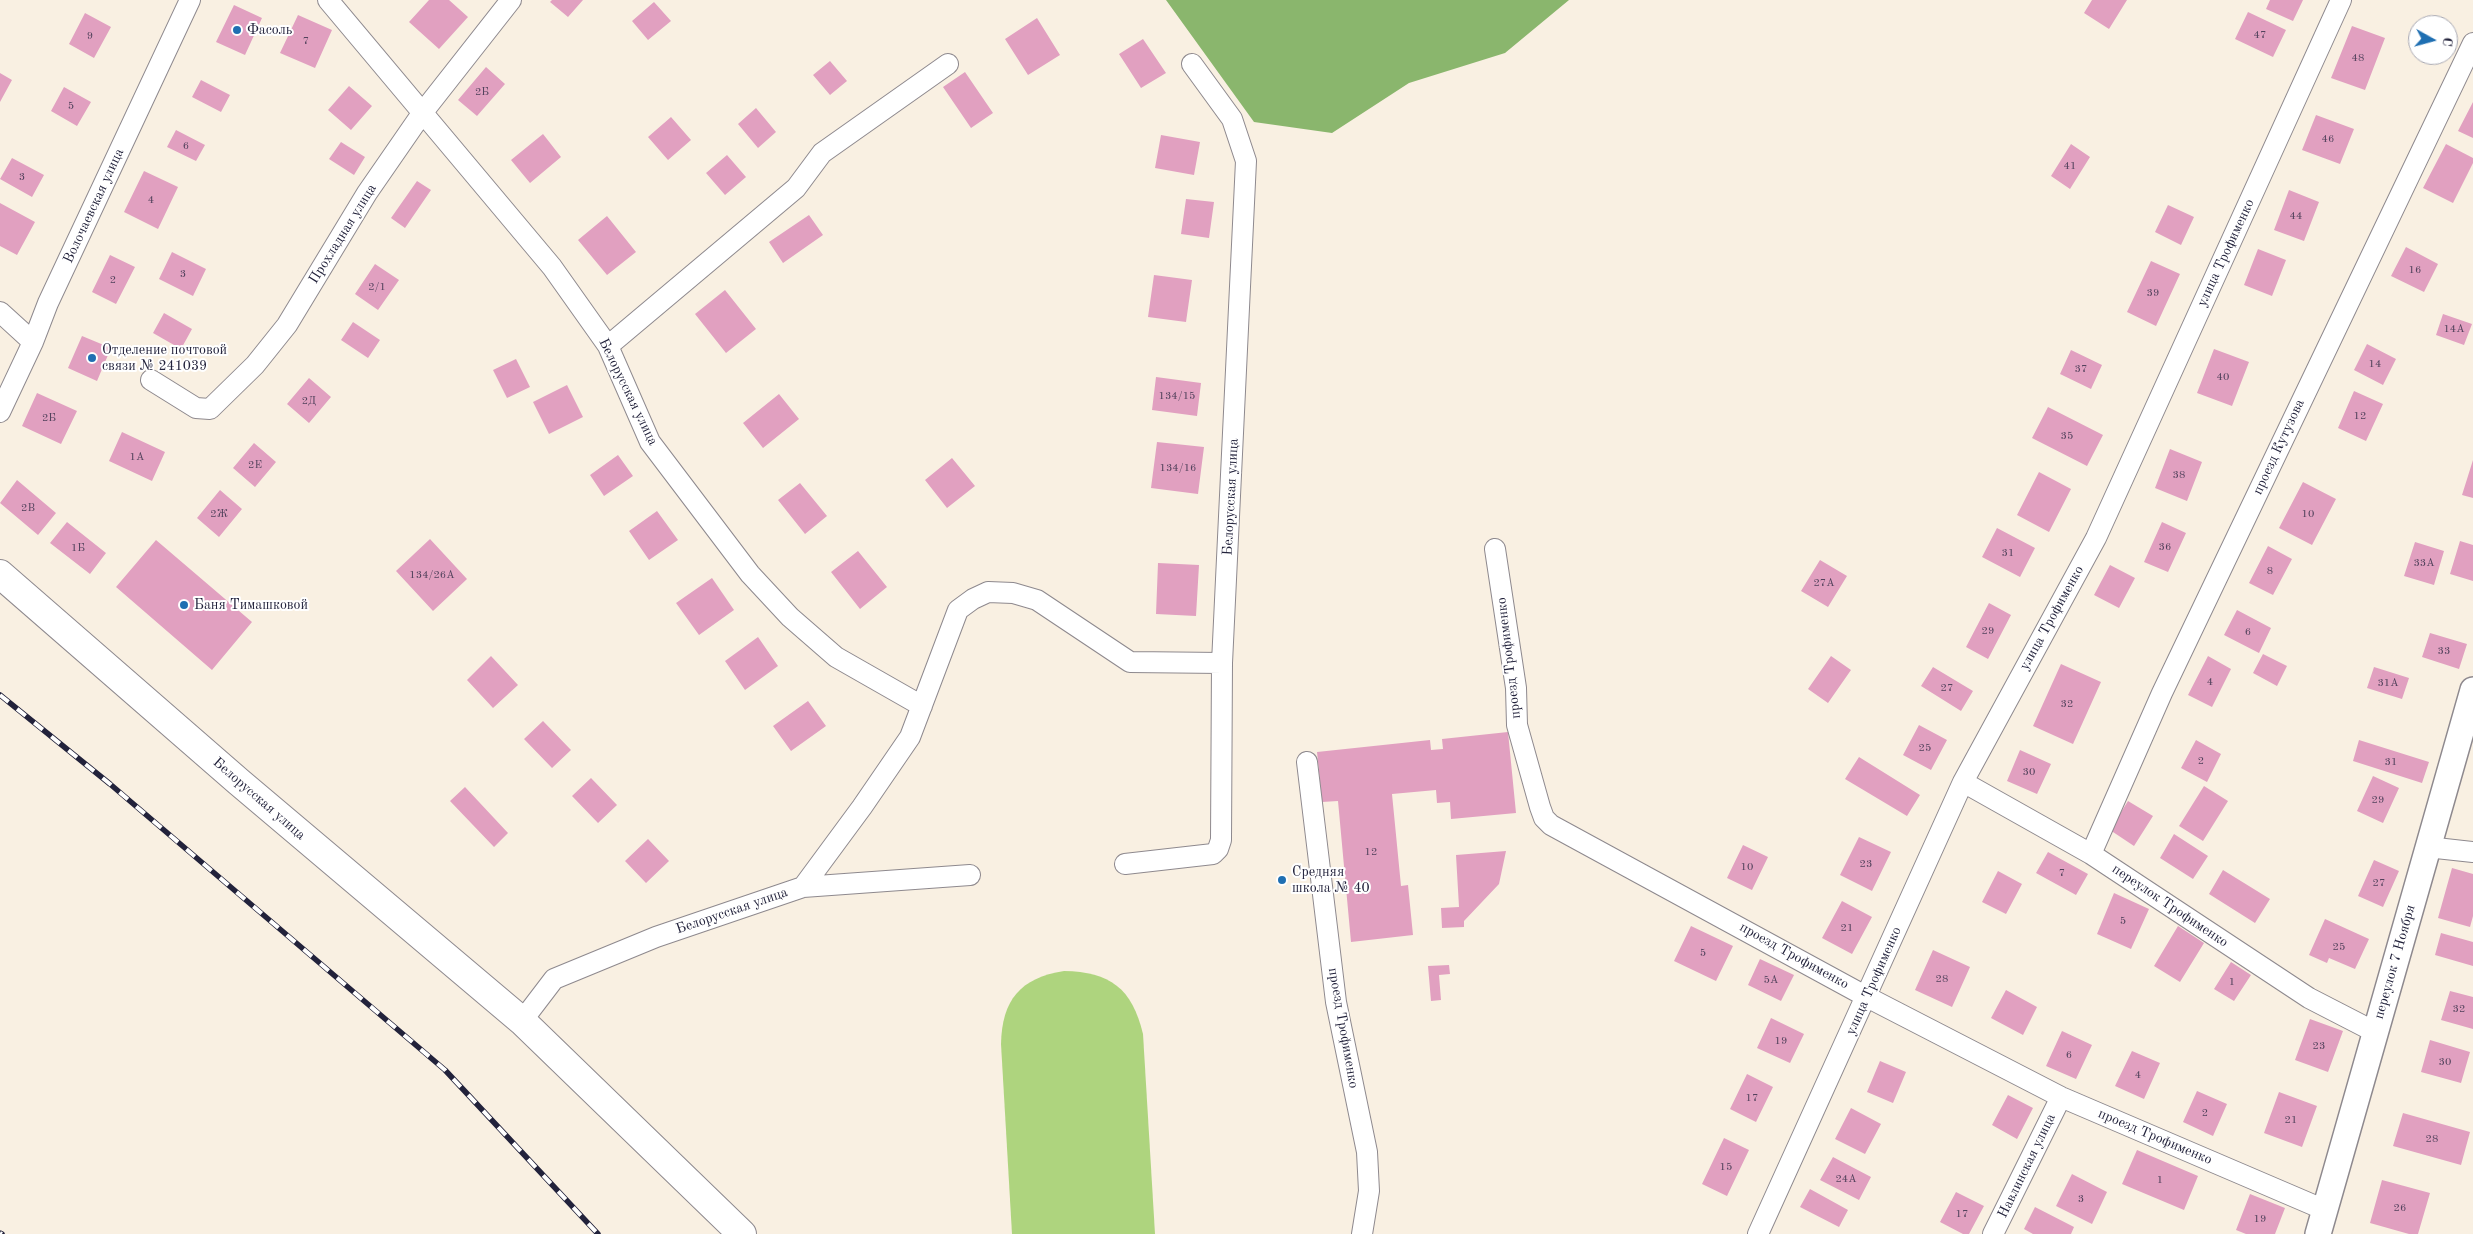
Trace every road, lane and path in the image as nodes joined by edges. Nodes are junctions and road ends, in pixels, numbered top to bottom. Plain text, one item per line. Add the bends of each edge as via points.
1 (328, 0) edge
2 (511, 0) edge
3 (2342, 0) edge
4 (182, 3) edge
5 (2473, 44) edge
6 (948, 64) dead end
7 (1192, 64) dead end
8 (423, 112) junction
9 (0, 312) edge
10 (34, 342) junction
11 (608, 346) junction
12 (151, 380) dead end
13 (0, 412) edge
14 (1496, 549) dead end
15 (0, 574) edge
16 (1222, 663) junction
17 (2473, 690) edge
18 (922, 706) junction
19 (1307, 762) dead end
20 (1963, 782) junction
21 (2427, 847) junction
22 (2473, 852) edge
23 (2091, 854) junction
24 (1125, 864) dead end
25 (970, 875) dead end
26 (803, 887) junction
27 (1867, 997) junction
28 (522, 1021) junction
29 (2375, 1032) junction
30 (2061, 1097) junction
31 (2325, 1210) junction
32 (742, 1234) edge
33 (1362, 1234) edge
34 (1758, 1234) edge
35 (1993, 1234) edge
36 (2318, 1234) edge

1 - 8 street, Белорусская улица
2 - 8 street, Прохладная улица
3 - 20 street, улица Трофименко via 2096,538
4 - 10 street, Волочаевская улица via 48,303
5 - 23 street, проезд Кутузова via 2162,693
6 - 11 street via 822,153 796,188
7 - 16 street, Белорусская улица via 1232,119 1246,161
8 - 11 street, Белорусская улица via 552,267
8 - 12 street, Прохладная улица via 367,194 287,325 255,365 210,409 196,408
9 - 10 street
10 - 13 street, Волочаевская улица
11 - 18 street, Белорусская улица via 650,442 750,574 790,617 836,657
14 - 27 street, проезд Трофименко via 1516,688 1517,725 1544,818
15 - 28 main road, Белорусская улица via 217,764
16 - 18 street via 1130,662 1037,600 1013,593 988,592 958,610
16 - 24 street, Белорусская улица via 1221,840 1218,849 1213,854
17 - 21 street, переулок 7 Ноября
18 - 26 street via 910,737
19 - 33 street, проезд Трофименко via 1336,1002 1367,1152 1369,1190
20 - 23 street, переулок Трофименко
20 - 27 street, улица Трофименко
21 - 22 street
21 - 29 street, переулок 7 Ноября
23 - 29 street, переулок Трофименко via 2309,998
25 - 26 street, Белорусская улица
26 - 28 street, Белорусская улица via 656,937 554,980
27 - 30 street, проезд Трофименко
27 - 34 street, улица Трофименко
28 - 32 main road, Белорусская улица
29 - 31 street, переулок 7 Ноября
30 - 31 street, проезд Трофименко
30 - 35 street, Навлинская улица
31 - 36 street, переулок 7 Ноября

